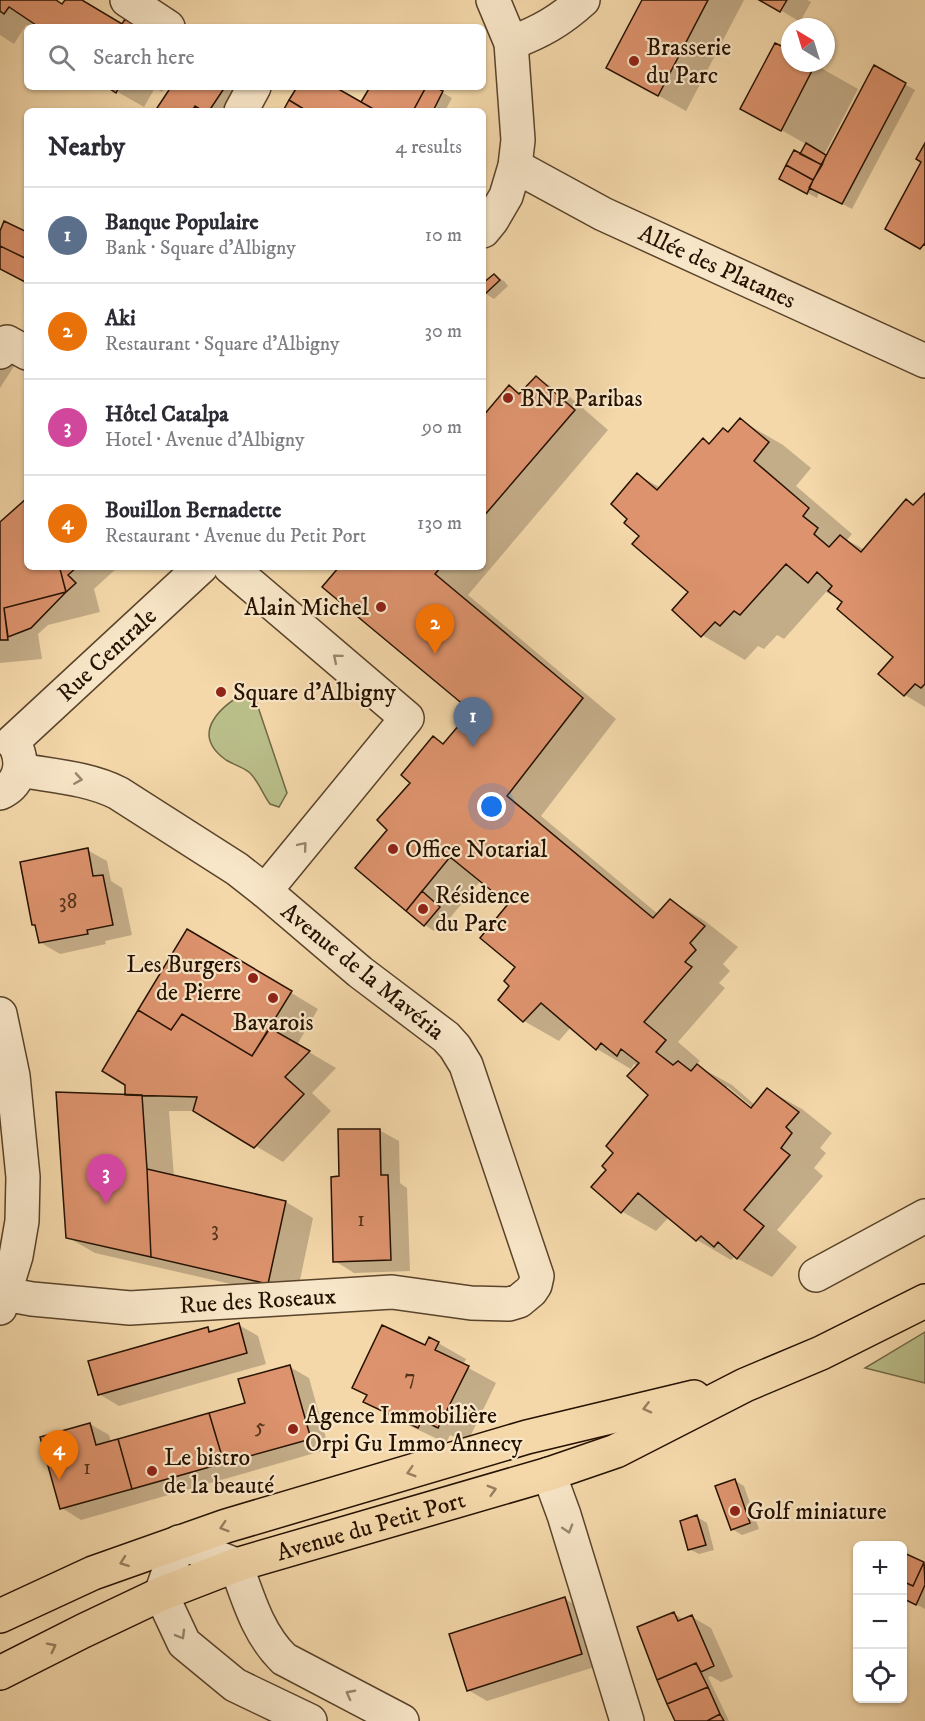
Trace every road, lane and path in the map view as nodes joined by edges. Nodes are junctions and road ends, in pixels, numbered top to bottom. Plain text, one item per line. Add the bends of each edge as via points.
1 (127, 0) edge
2 (493, 0) edge
3 (583, 0) edge
4 (163, 24) edge
5 (511, 43) junction
6 (252, 90) edge
7 (243, 108) edge
8 (515, 166) junction
9 (486, 227) edge
10 (24, 351) edge
11 (0, 352) edge
12 (925, 361) edge
13 (198, 570) edge
14 (234, 570) edge
15 (8, 760) edge
16 (265, 891) junction
17 (0, 1014) edge
18 (11, 1199) edge
19 (925, 1216) edge
20 (816, 1275) dead end
21 (3, 1301) edge
22 (925, 1301) edge
23 (509, 1304) joint
24 (745, 1385) junction
25 (549, 1474) junction
26 (179, 1542) junction
27 (236, 1565) junction
28 (161, 1594) junction
29 (0, 1616) edge
30 (0, 1673) edge
31 (310, 1721) edge
32 (402, 1721) edge
33 (627, 1721) edge

1 - 4 street
2 - 5 street
3 - 5 street via 551,25
5 - 8 street via 518,140
6 - 7 street
8 - 9 street via 506,196
8 - 12 street, Allée des Platanes via 603,214
10 - 11 street via 7,342
13 - 15 street, Rue Centrale
16 -> 14 street via 407,718
15 -> 16 street, Avenue de la Mavéria via 118,793 211,851
16 - 23 street, Avenue de la Mavéria via 360,972 446,1037 462,1055 537,1276 531,1291
17 - 18 street via 13,1076 23,1177
18 - 21 street via 22,1221
19 - 20 street
21 - 23 street, Rue des Roseaux via 32,1299 130,1308 392,1292
22 - 24 main road, Avenue du Petit Port via 821,1353
24 - 25 main road, Avenue du Petit Port via 616,1451
24 -> 26 main road, Avenue du Petit Port via 527,1437
27 -> 25 main road, Avenue du Petit Port
25 -> 33 street
26 - 27 street
26 - 28 street
26 -> 29 main road, Avenue du Petit Port via 93,1573
27 - 28 main road, Avenue du Petit Port
32 -> 27 street via 275,1651 254,1615
30 -> 28 main road, Avenue du Petit Port
28 -> 31 street via 184,1643 235,1685

